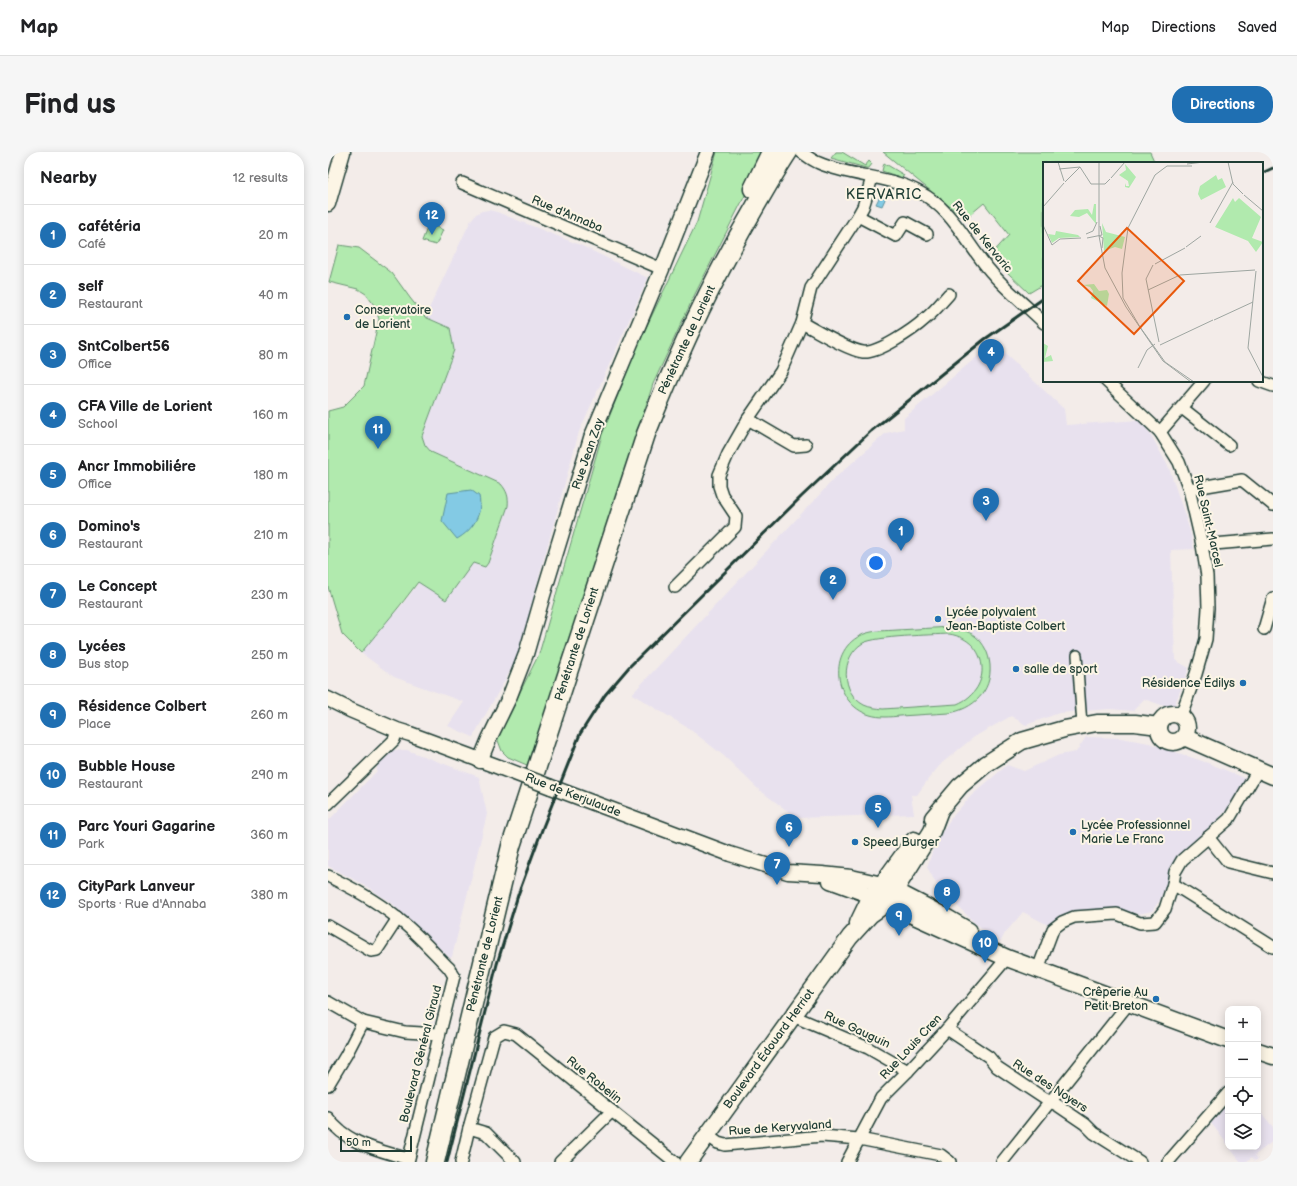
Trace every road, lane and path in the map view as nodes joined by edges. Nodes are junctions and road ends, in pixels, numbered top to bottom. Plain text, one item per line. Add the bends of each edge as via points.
1 (343, 152) edge
2 (708, 152) edge
3 (772, 152) edge
4 (788, 152) edge
5 (800, 152) edge
6 (872, 178) junction
7 (462, 183) dead end
8 (328, 204) edge
9 (858, 216) junction
10 (743, 228) junction
11 (927, 234) dead end
12 (662, 269) junction
13 (949, 294) dead end
14 (706, 297) junction
15 (1043, 322) edge
16 (802, 323) junction
17 (1107, 382) edge
18 (1203, 382) edge
19 (1262, 382) edge
20 (1273, 386) edge
21 (1182, 408) junction
22 (748, 419) junction
23 (1160, 432) junction
24 (806, 445) dead end
25 (1229, 445) dead end
26 (1189, 489) junction
27 (1273, 505) edge
28 (1273, 540) edge
29 (1202, 545) junction
30 (676, 587) dead end
31 (1273, 598) edge
32 (1264, 629) dead end
33 (1077, 655) dead end
34 (328, 699) edge
35 (1181, 715) junction
36 (1082, 725) junction
37 (1159, 726) junction
38 (397, 730) junction
39 (1184, 738) junction
40 (480, 761) junction
41 (1258, 770) junction
42 (1273, 776) edge
43 (328, 804) edge
44 (1208, 837) junction
45 (1273, 873) edge
46 (328, 876) edge
47 (1173, 884) junction
48 (884, 893) junction
49 (398, 918) junction
50 (328, 926) edge
51 (1273, 947) edge
52 (1007, 958) junction
53 (1038, 969) junction
54 (328, 1002) edge
55 (1130, 1003) junction
56 (793, 1016) junction
57 (363, 1022) junction
58 (947, 1029) junction
59 (439, 1034) junction
60 (1225, 1039) edge
61 (1261, 1052) edge
62 (1273, 1056) edge
63 (908, 1071) junction
64 (328, 1085) edge
65 (1225, 1096) edge
66 (1051, 1102) junction
67 (612, 1111) junction
68 (328, 1118) edge
69 (469, 1128) junction
70 (707, 1135) junction
71 (859, 1140) junction
72 (408, 1160) edge
73 (435, 1162) edge
74 (461, 1162) edge
75 (515, 1162) edge
76 (560, 1162) edge
77 (675, 1162) edge
78 (688, 1162) edge
79 (847, 1162) edge
80 (950, 1162) edge
81 (1002, 1162) edge
82 (1140, 1162) edge
83 (1168, 1162) edge

1 - 8 street
2 - 12 street, Rue Jean Zay
3 - 14 main road via 716,258
4 - 10 main road, Pénétrante de Lorient
5 - 6 street, Rue de Kervaric via 818,163
5 - 10 main road
6 - 9 street
6 - 15 street, Rue de Kervaric via 898,183 935,202 957,224 992,274
7 - 12 street, Rue d'Annaba
9 - 11 street via 896,236 905,222
9 - 16 street via 811,288
10 - 14 main road, Pénétrante de Lorient
12 - 40 street, Rue Jean Zay via 591,438 524,660
13 - 16 street via 926,319 876,350 855,350
14 - 73 main road, Pénétrante de Lorient via 646,434 511,846
16 - 22 street via 781,371
17 - 23 street, Rue Saint-Marcel
18 - 21 street
19 - 20 street
21 - 23 street
21 - 25 street
22 - 24 street via 794,446
22 - 30 street via 719,475 722,495 736,516 735,527
23 - 26 street, Rue Saint-Marcel via 1179,462
26 - 27 street via 1242,480
26 - 29 street, Rue Saint-Marcel
28 - 29 street
29 - 35 street, Rue Saint-Marcel via 1207,576 1206,639
31 - 32 street
33 - 36 street
34 - 38 street, Rue de Kerjulaude
35 - 37 main road via 1173,713 1165,716
35 - 39 main road via 1188,726
36 - 37 main road, Boulevard Édouard Herriot via 1128,723
36 - 48 main road, Boulevard Édouard Herriot via 1022,741 986,764 960,786 940,810 932,831
37 - 39 main road via 1165,740 1175,742
38 - 40 street, Rue de Kerjulaude
38 - 43 street via 394,740 383,752
39 - 41 main road
40 - 48 street, Rue de Kerjulaude, bridge via 730,854 788,872 822,874 829,880
41 - 42 main road
41 - 44 street via 1229,819
44 - 45 street via 1228,862
44 - 47 street via 1182,860 1175,872
46 - 49 street via 378,903
47 - 51 street
47 - 53 street via 1165,909 1155,922 1140,922 1117,914 1074,917 1062,922 1053,929
48 - 52 main road, Rue de Kerjulaude via 981,947
48 - 56 main road, Boulevard Édouard Herriot
49 - 50 street via 377,950 371,951
49 - 59 street, Boulevard Général Giraud via 454,976
52 - 53 main road, Rue de Kerjulaude
52 - 58 street, Rue Louis Cren
53 - 55 main road, Rue de Kerjulaude
54 - 57 street
55 - 60 main road, Rue de Kerjulaude
55 - 66 street
56 - 63 street, Rue Gauguin via 868,1048
56 - 70 main road, Boulevard Édouard Herriot
57 - 59 street via 405,1032
57 - 64 street
58 - 63 street, Rue Louis Cren
58 - 66 street, Rue des Noyers via 989,1057 997,1067
59 - 72 street, Boulevard Général Giraud
61 - 62 main road
63 - 71 street, Rue Louis Cren via 881,1098
65 - 83 street
66 - 81 street
66 - 82 street, Rue des Noyers
67 - 69 street, Rue Robelin via 516,1034 504,1030 494,1037
67 - 76 street
67 - 77 street, Rue Robelin
68 - 72 street via 350,1139
69 - 74 street
69 - 75 street via 486,1133
70 - 71 street, Rue de Keryvaland via 725,1146 822,1136
70 - 78 main road, Boulevard Édouard Herriot
71 - 79 street, Rue Louis Cren
71 - 80 street, Rue de Keryvaland via 941,1155

